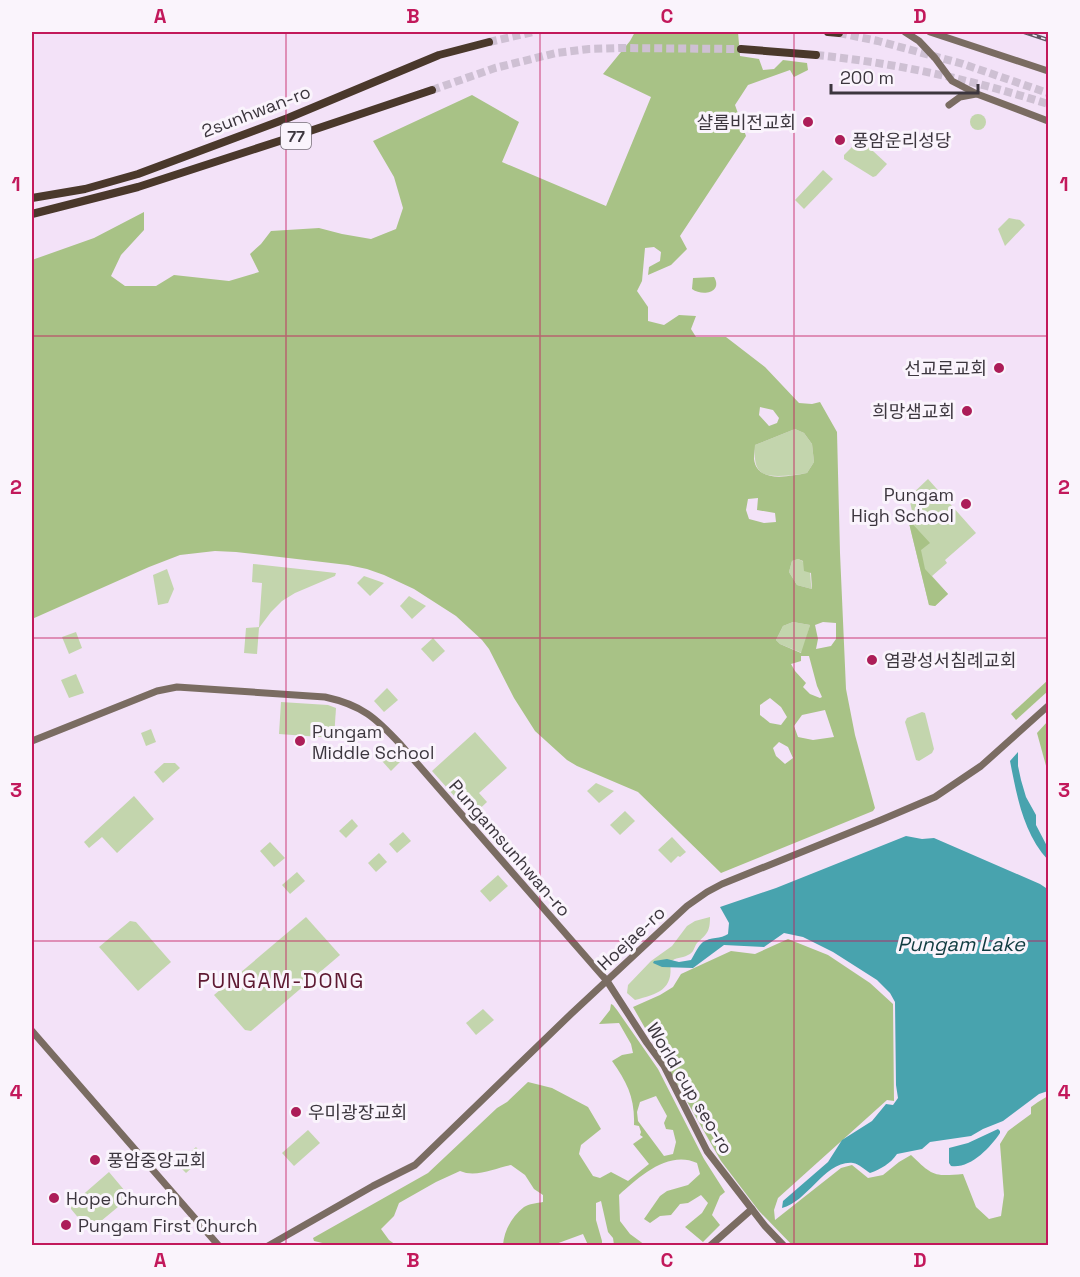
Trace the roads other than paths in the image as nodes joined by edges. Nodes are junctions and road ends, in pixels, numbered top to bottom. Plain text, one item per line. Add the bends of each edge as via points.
1 (828, 32) edge
2 (905, 32) edge
3 (930, 32) edge
4 (839, 33) dead end
5 (489, 42) tunnel mouth
6 (741, 49) tunnel mouth
7 (816, 55) tunnel mouth
8 (1048, 71) edge
9 (432, 90) tunnel mouth
10 (977, 94) junction
11 (949, 105) dead end
12 (1048, 121) edge
13 (32, 198) edge
14 (32, 214) edge
15 (1048, 706) edge
16 (32, 741) edge
17 (597, 969) joint
18 (607, 981) junction
19 (32, 1031) edge
20 (752, 1209) junction
21 (219, 1245) edge
22 (268, 1245) edge
23 (711, 1245) edge
24 (784, 1245) edge

1 - 4 highway
2 - 10 street via 919,41 952,81
3 - 8 street
5 - 13 highway, 2sunhwan-ro / 77 via 439,56 138,174
6 - 7 highway
9 - 14 highway, 2sunhwan-ro / 77 via 138,188
10 - 11 street via 960,97
10 - 12 street
15 - 18 street, Hoejae-ro via 981,766 935,797 707,892
16 - 17 street, Pungamsunhwan-ro via 157,691 177,687 324,697 353,705 383,725
17 - 18 street, World cup seo-ro
18 - 20 street, World cup seo-ro via 664,1066 707,1151
18 - 22 street, Hoejae-ro via 415,1166
19 - 21 street
20 - 23 street
20 - 24 street, World cup seo-ro

